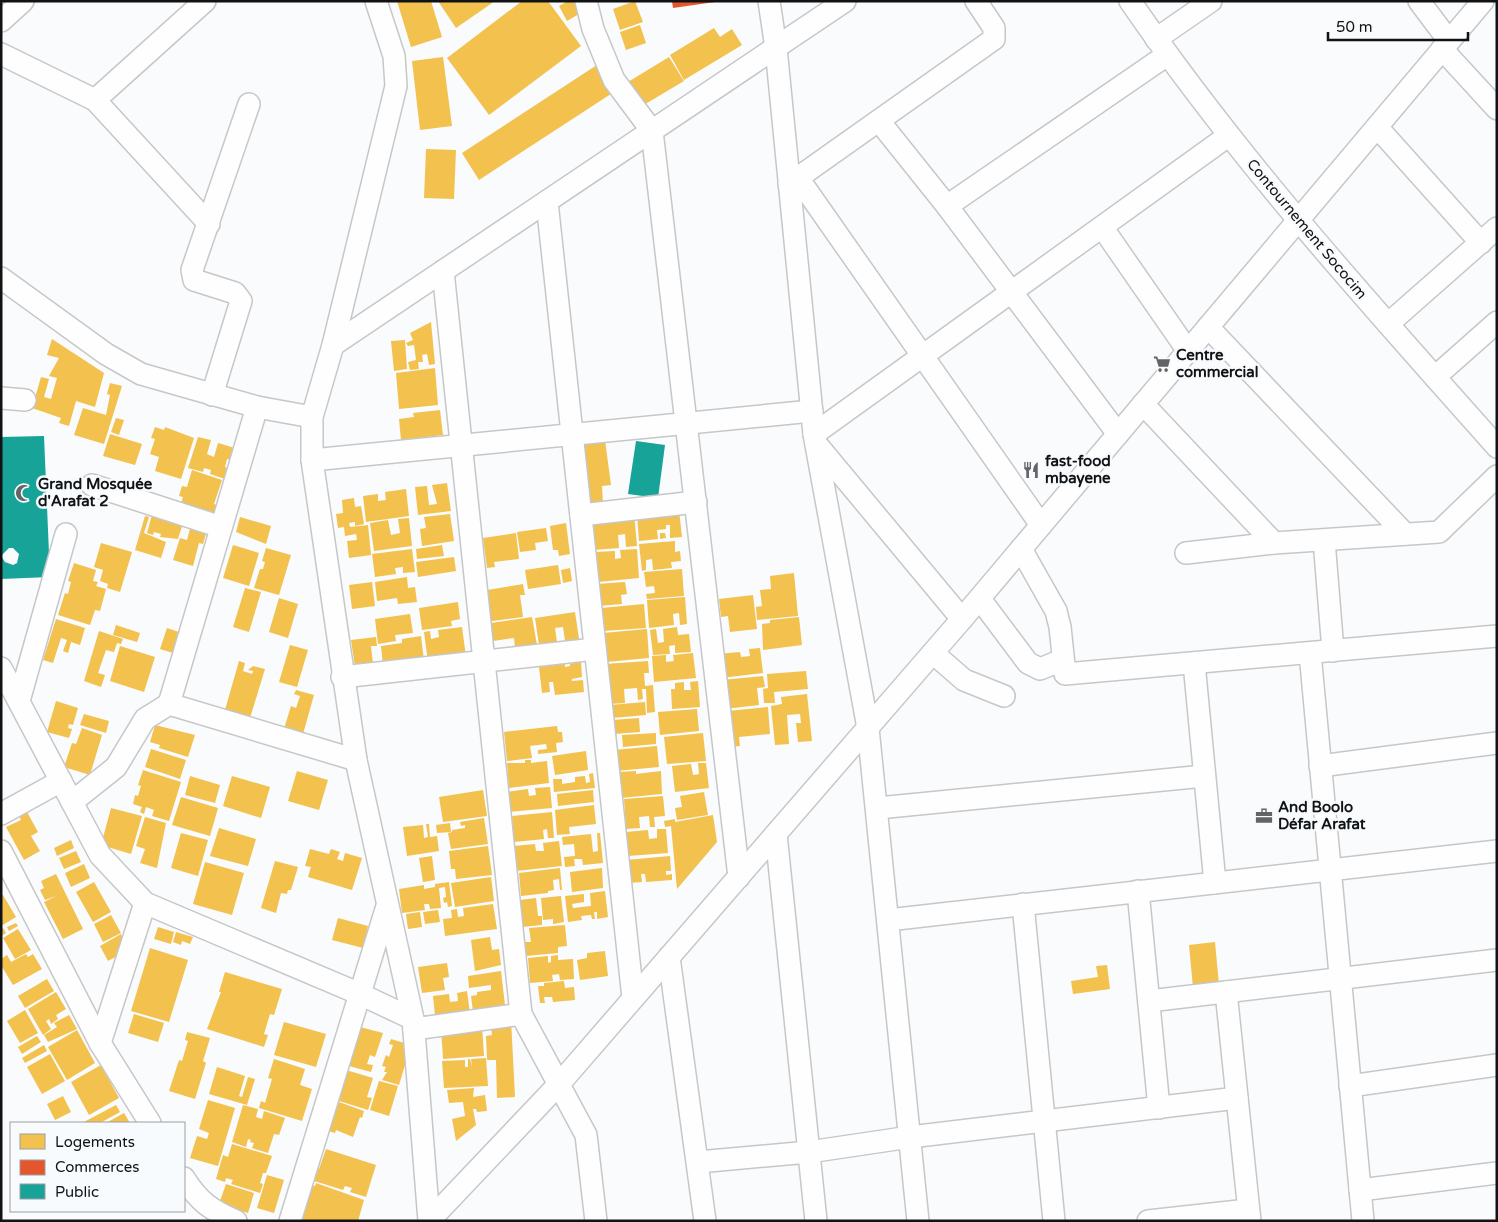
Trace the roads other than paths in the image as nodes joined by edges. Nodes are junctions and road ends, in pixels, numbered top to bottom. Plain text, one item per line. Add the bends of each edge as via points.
1 (23, 1) edge
2 (205, 1) edge
3 (376, 1) edge
4 (586, 1) edge
5 (769, 1) edge
6 (845, 1) edge
7 (976, 1) edge
8 (1130, 1) edge
9 (1211, 1) edge
10 (1419, 1) edge
11 (1482, 1) edge
12 (1, 20) edge
13 (1446, 45) junction
14 (1161, 47) junction
15 (776, 48) junction
16 (1, 54) edge
17 (95, 100) junction
18 (250, 104) dead end
19 (1497, 109) edge
20 (879, 121) junction
21 (1376, 127) junction
22 (652, 131) junction
23 (1228, 136) junction
24 (793, 181) junction
25 (546, 202) junction
26 (947, 206) junction
27 (1298, 220) junction
28 (208, 224) junction
29 (1102, 227) junction
30 (1497, 228) edge
31 (1481, 243) junction
32 (443, 271) junction
33 (1, 278) edge
34 (1010, 293) junction
35 (1497, 322) edge
36 (1388, 324) junction
37 (1208, 328) junction
38 (333, 345) junction
39 (1188, 351) junction
40 (923, 356) junction
41 (1435, 378) junction
42 (212, 395) junction
43 (1, 398) edge
44 (25, 400) dead end
45 (1143, 404) junction
46 (257, 407) junction
47 (812, 411) junction
48 (312, 417) junction
49 (686, 424) junction
50 (1118, 434) junction
51 (572, 435) junction
52 (815, 439) junction
53 (461, 446) junction
54 (1497, 447) edge
55 (312, 460) junction
56 (1497, 476) edge
57 (92, 485) dead end
58 (696, 502) junction
59 (581, 515) junction
60 (1042, 525) junction
61 (221, 527) junction
62 (66, 534) dead end
63 (1405, 534) junction
64 (1324, 540) junction
65 (1274, 543) junction
66 (1021, 549) junction
67 (1186, 553) dead end
68 (980, 598) junction
69 (962, 619) junction
70 (1497, 636) edge
71 (595, 649) junction
72 (1332, 651) junction
73 (933, 653) junction
74 (1310, 653) junction
75 (1062, 660) junction
76 (484, 661) junction
77 (1194, 663) junction
78 (1, 668) edge
79 (342, 677) junction
80 (1004, 696) dead end
81 (19, 701) junction
82 (169, 704) junction
83 (868, 728) junction
84 (1497, 743) edge
85 (356, 760) junction
86 (1320, 766) junction
87 (1204, 776) junction
88 (61, 781) junction
89 (72, 802) junction
90 (878, 808) junction
91 (1, 814) edge
92 (776, 834) junction
93 (1, 851) edge
94 (1497, 851) edge
95 (1330, 870) junction
96 (739, 877) junction
97 (1216, 883) junction
98 (1138, 891) junction
99 (145, 903) junction
100 (388, 903) junction
101 (1023, 904) junction
102 (888, 920) junction
103 (669, 957) junction
104 (1497, 960) edge
105 (1340, 980) junction
106 (1226, 992) junction
107 (360, 994) junction
108 (633, 998) junction
109 (1149, 1001) junction
110 (521, 1014) junction
111 (414, 1024) junction
112 (100, 1043) junction
113 (1497, 1066) edge
114 (560, 1083) junction
115 (1350, 1086) junction
116 (1237, 1098) junction
117 (1159, 1108) junction
118 (1044, 1121) junction
119 (149, 1122) edge
120 (910, 1137) junction
121 (809, 1152) junction
122 (698, 1162) junction
123 (1497, 1173) edge
124 (185, 1180) edge
125 (1360, 1190) junction
126 (1249, 1215) edge
127 (429, 1220) edge
128 (236, 1221) edge
129 (290, 1221) edge
130 (596, 1221) edge
131 (705, 1221) edge
132 (816, 1221) edge
133 (918, 1221) edge
134 (1054, 1221) edge
135 (1148, 1221) edge
136 (1363, 1221) edge

1 - 12 street
2 - 17 street
3 - 38 street via 394,56 396,86
4 - 22 street via 593,29 614,80
5 - 15 street
6 - 15 street
7 - 20 street via 994,28 994,39
8 - 14 street, Contournement Sococim
9 - 14 street
10 - 13 street
11 - 13 street
13 - 19 street
13 - 21 street
14 - 23 street, Contournement Sococim
14 - 26 street
15 - 22 street
15 - 24 street
16 - 17 street
17 - 28 street
18 - 28 street
20 - 24 street
20 - 26 street
21 - 27 street
21 - 31 street
22 - 25 street
22 - 49 street
23 - 27 street, Contournement Sococim
23 - 29 street
24 - 40 street
24 - 47 street
25 - 32 street
25 - 51 street
26 - 34 street
27 - 36 street, Contournement Sococim
27 - 37 street
28 - 42 street via 192,270 194,280 235,293 241,301
29 - 34 street
29 - 39 street
30 - 31 street
31 - 36 street
32 - 38 street
32 - 53 street
33 - 42 street via 106,354 134,370
34 - 40 street
34 - 50 street
35 - 41 street
36 - 41 street, Contournement Sococim
37 - 39 street
37 - 63 street
38 - 48 street
39 - 45 street
40 - 52 street
40 - 60 street
41 - 54 street, Contournement Sococim
42 - 46 street
43 - 44 street
45 - 50 street
45 - 65 street
46 - 48 street
46 - 61 street
47 - 49 street
47 - 52 street
48 - 55 street
49 - 51 street
49 - 58 street
50 - 60 street
51 - 53 street
51 - 59 street
52 - 69 street
52 - 83 street
53 - 55 street
53 - 76 street
55 - 79 street
56 - 63 street via 1439,532
57 - 61 street
58 - 59 street
58 - 96 street
59 - 71 street
60 - 66 street
61 - 82 street
62 - 81 street
63 - 64 street
64 - 65 street
64 - 72 street
65 - 67 street
66 - 68 street
66 - 75 street via 1056,611
68 - 69 street
68 - 75 street via 1028,663 1040,668
69 - 73 street
70 - 72 street
71 - 76 street
71 - 108 street
72 - 74 street
73 - 80 street via 964,680
73 - 83 street
74 - 77 street
74 - 86 street
75 - 77 street via 1065,674
76 - 79 street
76 - 110 street
77 - 87 street
78 - 81 street
79 - 85 street
81 - 88 street
82 - 85 street
82 - 89 street via 145,719 116,767
83 - 90 street
83 - 92 street
84 - 86 street
85 - 100 street
86 - 95 street
87 - 90 street
87 - 97 street
88 - 89 street
88 - 91 street
89 - 99 street via 100,855
90 - 102 street
92 - 96 street
92 - 121 street
93 - 112 street
94 - 95 street
95 - 97 street
95 - 105 street
96 - 103 street
97 - 98 street
98 - 101 street
98 - 109 street
99 - 107 street
99 - 112 street
100 - 107 street
100 - 111 street
101 - 102 street
101 - 118 street
102 - 120 street
103 - 108 street
103 - 122 street
104 - 105 street
105 - 106 street
105 - 115 street
106 - 109 street
106 - 116 street
107 - 111 street
107 - 129 street
108 - 114 street
109 - 117 street
110 - 111 street
110 - 114 street
111 - 127 street
112 - 119 street
113 - 115 street
114 - 127 street
114 - 130 street via 586,1135
115 - 125 street
116 - 117 street
116 - 126 street
117 - 118 street
118 - 120 street
118 - 134 street
120 - 121 street
120 - 133 street
121 - 122 street
121 - 132 street
122 - 131 street
123 - 125 street
124 - 128 street via 212,1211
125 - 136 street
126 - 135 street

